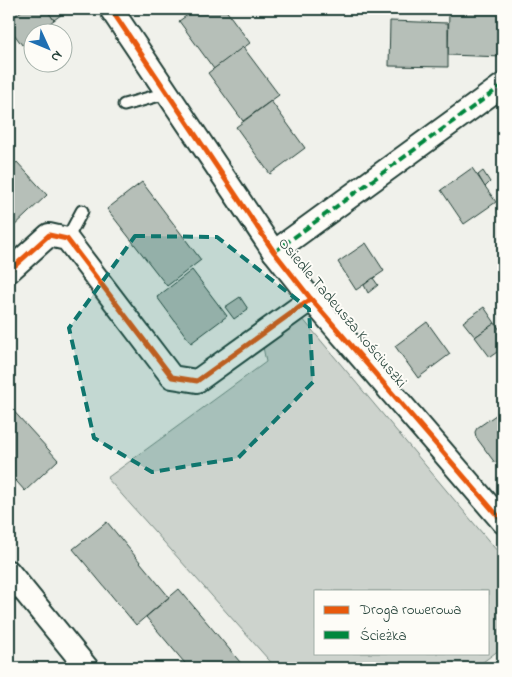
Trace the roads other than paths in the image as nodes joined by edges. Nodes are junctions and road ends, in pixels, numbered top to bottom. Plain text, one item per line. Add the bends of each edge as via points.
1 (111, 9) edge
2 (503, 85) edge
3 (168, 92) junction
4 (124, 106) dead end
5 (82, 211) dead end
6 (68, 240) junction
7 (274, 252) junction
8 (9, 271) edge
9 (311, 299) junction
10 (503, 522) edge
11 (9, 572) edge
12 (87, 668) edge

1 - 3 street, Osiedle Tadeusza Kościuszki
2 - 7 street
3 - 4 lane
3 - 7 street, Osiedle Tadeusza Kościuszki
5 - 6 lane
6 - 8 street via 49,235
6 - 9 street via 172,377 197,381
7 - 9 street, Osiedle Tadeusza Kościuszki
9 - 10 street, Osiedle Tadeusza Kościuszki
11 - 12 street

